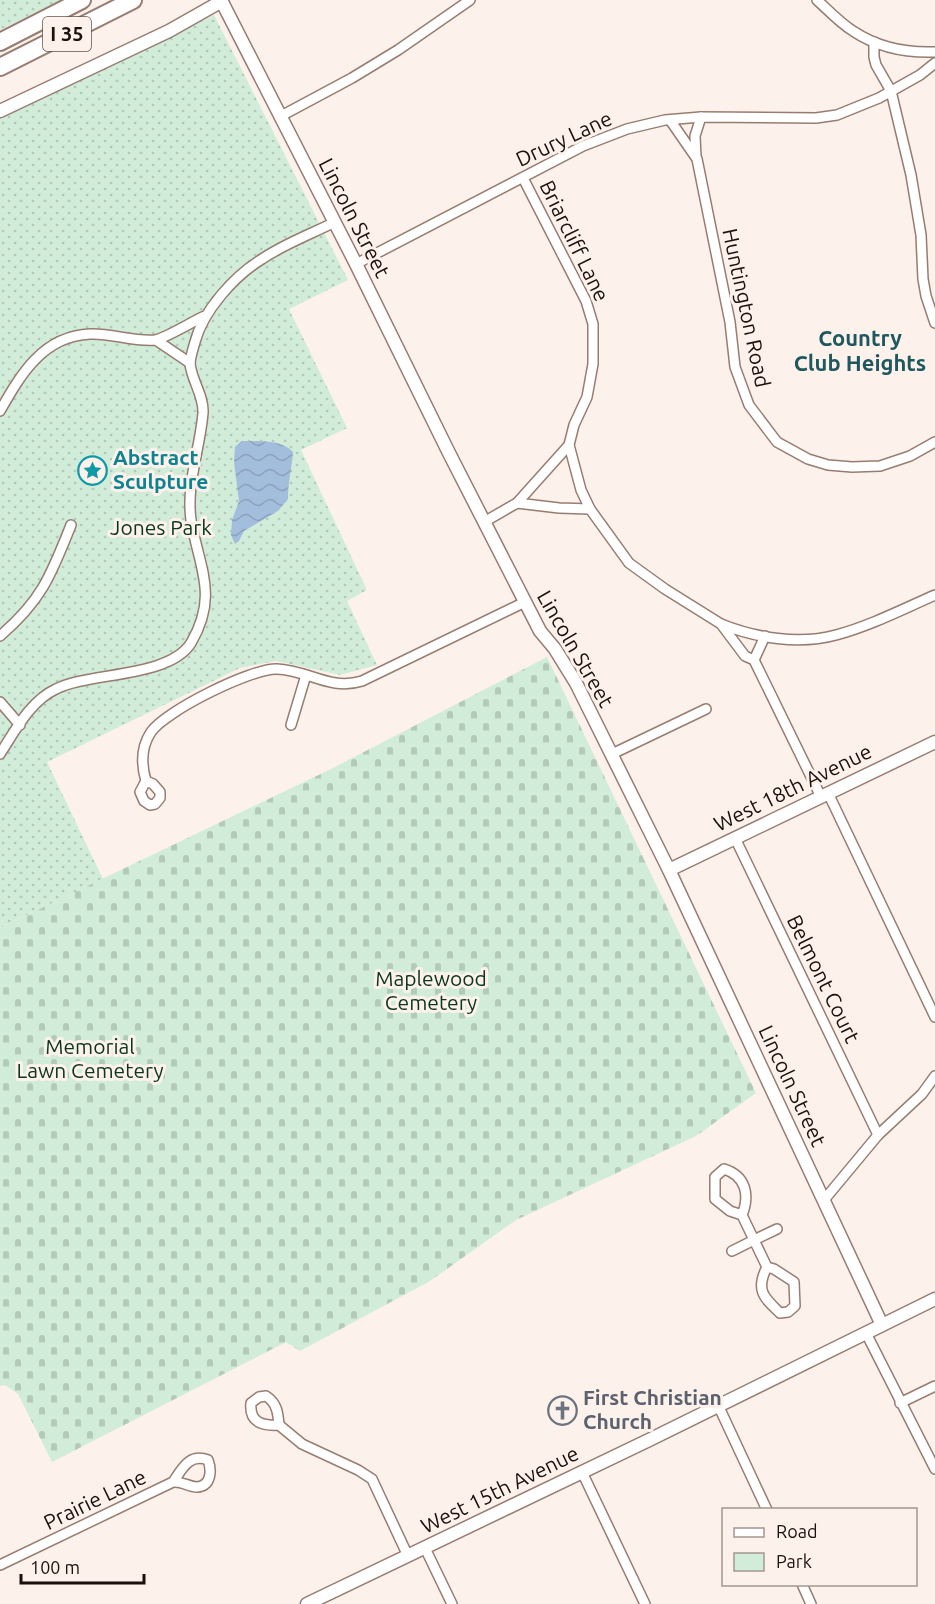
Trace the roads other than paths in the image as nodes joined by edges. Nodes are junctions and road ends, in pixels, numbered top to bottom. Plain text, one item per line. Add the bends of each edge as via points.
1 (82, 0) edge
2 (133, 0) edge
3 (470, 0) edge
4 (817, 0) edge
5 (221, 1) edge
6 (0, 42) edge
7 (874, 42) junction
8 (935, 52) edge
9 (935, 63) edge
10 (0, 67) edge
11 (891, 91) junction
12 (0, 111) edge
13 (280, 116) junction
14 (701, 117) junction
15 (670, 120) junction
16 (696, 159) junction
17 (523, 178) junction
18 (335, 222) junction
19 (356, 264) junction
20 (205, 316) junction
21 (935, 323) edge
22 (156, 340) junction
23 (190, 363) junction
24 (0, 411) edge
25 (935, 442) edge
26 (569, 445) junction
27 (517, 503) junction
28 (590, 508) junction
29 (484, 522) junction
30 (70, 525) dead end
31 (935, 595) edge
32 (525, 602) junction
33 (721, 624) junction
34 (0, 636) edge
35 (765, 636) junction
36 (754, 660) junction
37 (306, 675) junction
38 (0, 702) edge
39 (706, 709) dead end
40 (20, 725) junction
41 (291, 725) dead end
42 (935, 742) edge
43 (0, 754) edge
44 (612, 754) junction
45 (146, 781) dead end
46 (825, 795) junction
47 (735, 838) junction
48 (669, 870) junction
49 (935, 1017) edge
50 (935, 1077) edge
51 (878, 1135) junction
52 (824, 1200) junction
53 (742, 1215) junction
54 (777, 1229) dead end
55 (754, 1240) junction
56 (732, 1251) dead end
57 (767, 1267) junction
58 (935, 1299) edge
59 (882, 1325) junction
60 (866, 1333) junction
61 (935, 1386) edge
62 (900, 1402) junction
63 (718, 1405) junction
64 (279, 1425) dead end
65 (935, 1469) edge
66 (582, 1472) junction
67 (173, 1482) dead end
68 (767, 1508) edge
69 (425, 1548) junction
70 (408, 1556) junction
71 (0, 1565) edge
72 (803, 1586) edge
73 (308, 1604) edge
74 (452, 1604) edge
75 (645, 1604) edge
76 (811, 1604) edge

1 - 6 highway, I 35
2 - 10 highway, I 35
3 - 13 street via 398,50
4 - 7 street via 852,31
5 - 12 street via 169,31
5 - 13 street, Lincoln Street
7 - 8 street via 899,50
7 - 11 street via 876,65
9 - 11 street, Drury Lane
11 - 14 street, Drury Lane via 837,115 816,118
11 - 21 street via 911,176 926,296
13 - 18 street, Lincoln Street
14 - 15 street, Drury Lane
14 - 16 street via 695,136
15 - 16 street, Huntington Road
15 - 17 street, Drury Lane via 627,129 583,146
16 - 25 street, Huntington Road via 730,322 735,367 749,405 777,442 808,459 852,467 880,466
17 - 19 street, Drury Lane
17 - 26 street, Briarcliff Lane via 586,301 593,324 593,364 587,397
18 - 19 street, Lincoln Street
18 - 20 street via 256,263
19 - 29 street, Lincoln Street
20 - 22 street
20 - 23 street
22 - 23 street
22 - 24 street via 90,334 69,338 37,356
23 - 40 street via 203,409 189,499 207,602 200,623 189,645 175,656 157,665 56,689 32,707
26 - 27 street
26 - 28 street
27 - 28 street
27 - 29 street
28 - 33 street via 629,563
29 - 32 street, Lincoln Street
30 - 34 street via 36,600
31 - 35 street via 834,636
32 - 37 street via 362,681 349,685
32 - 44 street, Lincoln Street via 576,683
33 - 35 street
33 - 36 street via 745,656
35 - 36 street
36 - 46 street
37 - 41 street
37 - 45 street via 277,669 258,671 175,711 161,721 144,745
38 - 40 street
39 - 44 street
40 - 43 street
42 - 46 street, West 18th Avenue
44 - 48 street, Lincoln Street
46 - 47 street, West 18th Avenue
46 - 49 street
47 - 48 street, West 18th Avenue
47 - 51 street, Belmont Court
48 - 52 street, Lincoln Street
50 - 51 street
51 - 52 street
52 - 59 street, Lincoln Street
53 - 53 street via 746,1202 744,1184 724,1169 715,1176 715,1199
53 - 55 street
54 - 55 street
55 - 56 street
55 - 57 street
57 - 57 street via 764,1298 780,1313 788,1312 795,1306 794,1282
58 - 59 street, West 15th Avenue
59 - 60 street, West 15th Avenue
60 - 62 street
60 - 63 street, West 15th Avenue
61 - 62 street
62 - 65 street
63 - 66 street, West 15th Avenue
63 - 68 street
64 - 70 street via 302,1444 372,1479
66 - 69 street, West 15th Avenue
66 - 75 street
67 - 71 street, Prairie Lane
69 - 70 street, West 15th Avenue
69 - 74 street
70 - 73 street, West 15th Avenue
72 - 76 street

